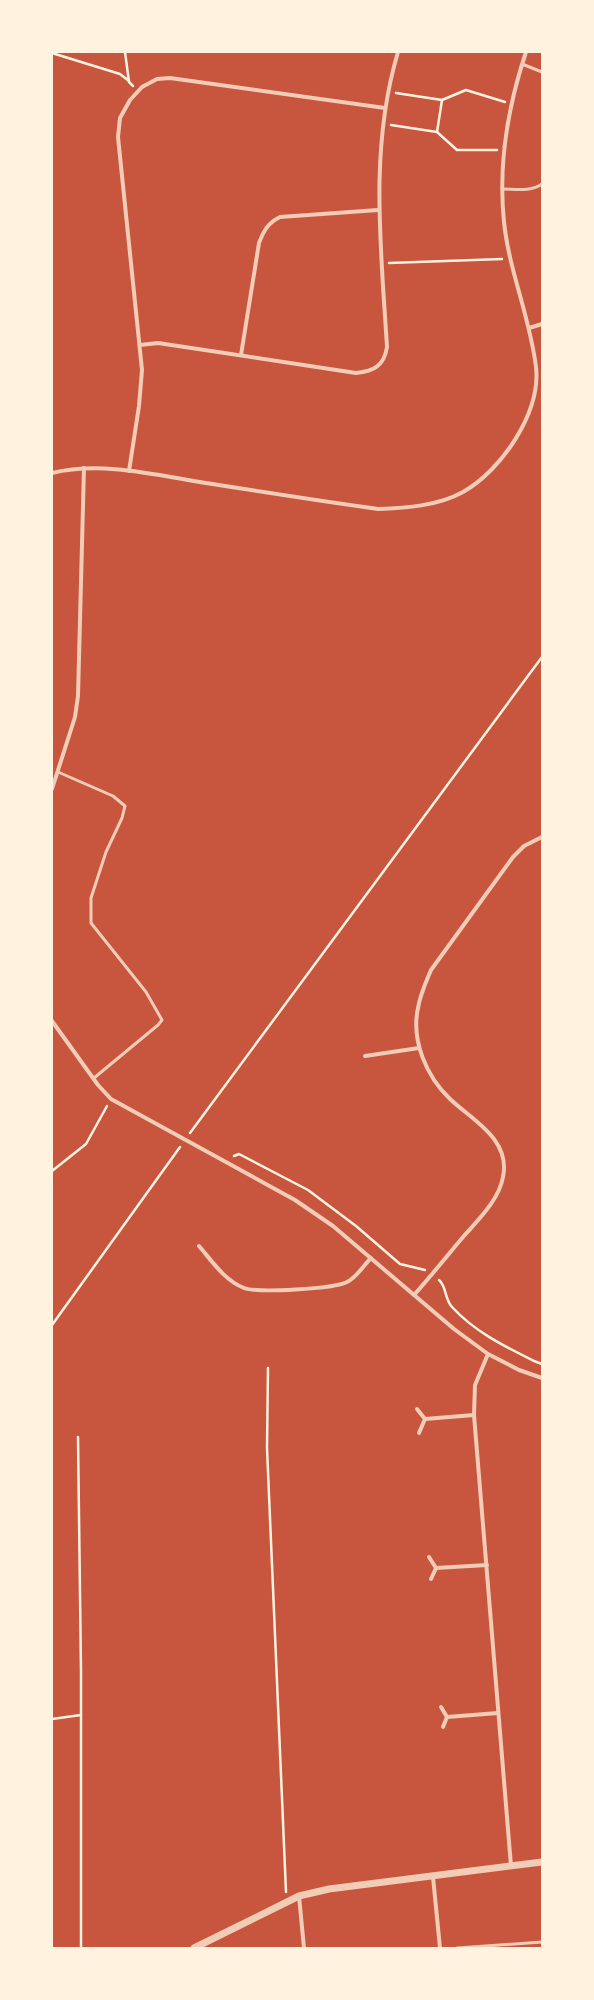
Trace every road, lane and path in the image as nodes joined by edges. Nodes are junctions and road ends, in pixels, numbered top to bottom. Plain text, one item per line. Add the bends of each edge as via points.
1 (125, 52) edge
2 (398, 52) edge
3 (526, 52) edge
4 (52, 53) edge
5 (522, 64) junction
6 (542, 72) edge
7 (129, 81) junction
8 (138, 91) junction
9 (388, 92) junction
10 (442, 100) junction
11 (511, 104) junction
12 (385, 108) junction
13 (383, 124) junction
14 (438, 132) junction
15 (504, 150) junction
16 (542, 184) edge
17 (503, 189) junction
18 (378, 210) junction
19 (510, 258) junction
20 (382, 263) junction
21 (542, 324) edge
22 (529, 328) junction
23 (140, 345) junction
24 (242, 355) junction
25 (84, 468) junction
26 (129, 471) junction
27 (52, 473) edge
28 (542, 658) edge
29 (58, 772) junction
30 (52, 789) edge
31 (542, 837) edge
32 (52, 1021) edge
33 (419, 1048) junction
34 (365, 1056) dead end
35 (94, 1078) junction
36 (111, 1099) junction
37 (186, 1139) junction
38 (221, 1158) junction
39 (52, 1171) edge
40 (199, 1246) dead end
41 (371, 1258) junction
42 (432, 1274) junction
43 (414, 1295) junction
44 (52, 1325) edge
45 (488, 1354) junction
46 (542, 1364) edge
47 (268, 1368) dead end
48 (542, 1378) edge
49 (418, 1409) dead end
50 (474, 1415) junction
51 (425, 1419) junction
52 (419, 1432) dead end
53 (78, 1437) dead end
54 (429, 1557) dead end
55 (487, 1565) junction
56 (436, 1568) junction
57 (431, 1579) dead end
58 (441, 1707) dead end
59 (498, 1713) junction
60 (81, 1715) junction
61 (447, 1717) junction
62 (52, 1718) edge
63 (443, 1727) dead end
64 (542, 1862) edge
65 (511, 1866) junction
66 (433, 1877) junction
67 (299, 1896) junction
68 (286, 1902) junction
69 (542, 1942) edge
70 (501, 1946) edge
71 (81, 1948) edge
72 (194, 1948) edge
73 (304, 1948) edge
74 (440, 1948) edge
75 (457, 1948) edge

1 - 7 path
2 - 9 street
3 - 5 street
4 - 7 path via 120,74
5 - 6 lane
5 - 11 street
7 - 8 path
8 - 12 street via 157,79 170,78
8 - 23 street via 120,118 118,137
9 - 10 path
9 - 12 street
10 - 11 path via 466,90
10 - 14 path
11 - 15 street
12 - 13 street
13 - 14 path
13 - 18 street
14 - 15 path via 457,150
15 - 17 street
16 - 17 lane via 523,190
17 - 19 street via 504,221
18 - 20 street
18 - 24 street via 280,217 270,222 259,243
19 - 20 path
19 - 22 street
20 - 24 street via 387,347 386,356 378,366 368,372 356,373
21 - 22 street
22 - 26 street via 536,368 536,390 526,418 499,462 462,492 426,505 378,509
23 - 24 street via 158,343
23 - 26 street via 142,370 139,406
25 - 26 street
25 - 27 street
25 - 29 street via 78,696 75,717
28 - 37 path
29 - 30 street
29 - 35 lane via 112,796 125,806 91,898 91,923 146,992 162,1020
31 - 33 street via 524,846 513,858 431,970 417,1009
32 - 35 street
33 - 34 street
33 - 42 street via 438,1086 496,1140 504,1166 503,1177 495,1197
35 - 36 street
36 - 37 street
36 - 39 path via 86,1144
37 - 38 street
37 - 44 path
38 - 41 street via 295,1200 333,1226
38 - 42 path via 239,1154 308,1190 356,1226 400,1264 420,1268
40 - 41 street via 232,1281 244,1288 260,1290 335,1286 349,1282
41 - 43 street
42 - 43 street
42 - 46 path via 443,1284 446,1301 464,1320 488,1337
43 - 45 street
45 - 48 street via 519,1370
45 - 50 street via 475,1385
47 - 68 path via 267,1448
49 - 51 street
50 - 51 street
50 - 55 street
51 - 52 street
53 - 60 path
54 - 56 street
55 - 56 street
55 - 59 street
56 - 57 street
58 - 61 street
59 - 61 street
59 - 65 street
60 - 62 path
60 - 71 path
61 - 63 street
64 - 65 street
65 - 66 street
66 - 67 street via 329,1889
66 - 74 street
67 - 68 street
67 - 73 street
68 - 72 street
69 - 70 lane
70 - 75 lane

